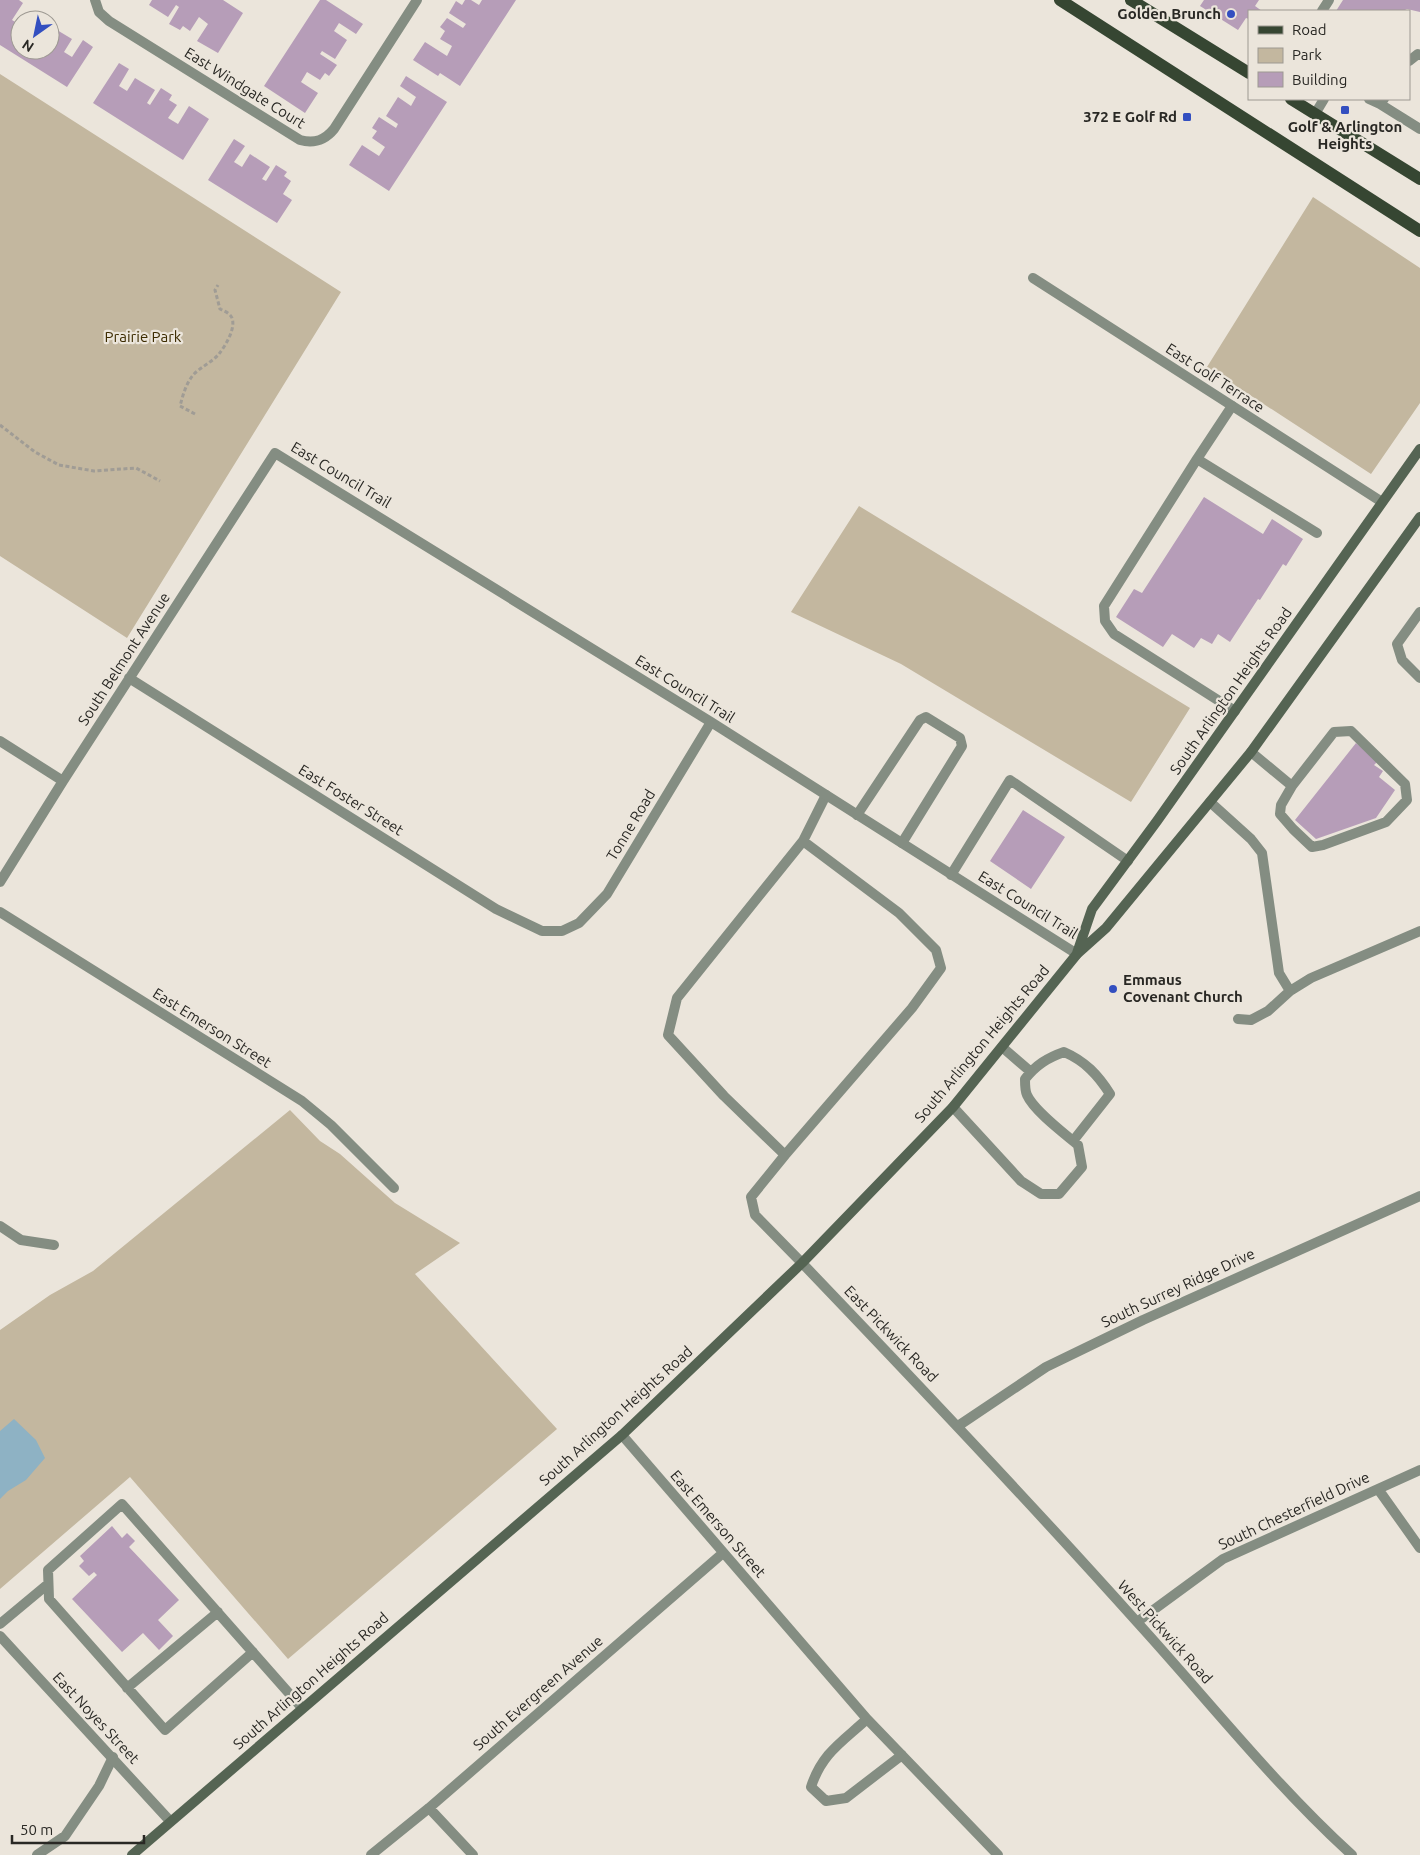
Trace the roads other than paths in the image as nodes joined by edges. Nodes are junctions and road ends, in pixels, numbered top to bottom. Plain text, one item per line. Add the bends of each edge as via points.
1 (95, 0) edge
2 (417, 0) edge
3 (1060, 0) edge
4 (1131, 0) edge
5 (1420, 55) edge
6 (1410, 61) edge
7 (1248, 72) edge
8 (1293, 100) edge
9 (1323, 100) edge
10 (1382, 102) edge
11 (1315, 114) junction
12 (1420, 129) edge
13 (1420, 179) edge
14 (1420, 231) edge
15 (1033, 278) dead end
16 (1232, 406) junction
17 (1420, 449) edge
18 (276, 453) joint
19 (1197, 459) junction
20 (1382, 502) junction
21 (1420, 517) edge
22 (1317, 533) dead end
23 (1420, 612) edge
24 (129, 678) junction
25 (1420, 678) edge
26 (1235, 710) junction
27 (710, 722) junction
28 (0, 742) edge
29 (1251, 752) junction
30 (63, 781) junction
31 (1292, 786) junction
32 (826, 795) junction
33 (1210, 802) junction
34 (856, 815) junction
35 (803, 841) junction
36 (902, 843) junction
37 (1128, 861) junction
38 (951, 875) junction
39 (0, 882) edge
40 (0, 912) edge
41 (562, 931) joint
42 (1420, 931) edge
43 (1076, 954) junction
44 (1290, 991) junction
45 (1238, 1019) dead end
46 (1002, 1047) junction
47 (1031, 1072) junction
48 (953, 1107) junction
49 (1073, 1140) junction
50 (785, 1155) junction
51 (394, 1188) dead end
52 (1420, 1196) edge
53 (0, 1226) edge
54 (54, 1245) dead end
55 (802, 1263) junction
56 (958, 1426) junction
57 (622, 1435) junction
58 (1420, 1470) edge
59 (1378, 1489) junction
60 (1420, 1548) edge
61 (723, 1553) junction
62 (48, 1584) junction
63 (218, 1612) junction
64 (1137, 1622) junction
65 (0, 1624) edge
66 (0, 1636) edge
67 (253, 1652) junction
68 (128, 1688) junction
69 (302, 1708) junction
70 (867, 1719) junction
71 (902, 1755) junction
72 (113, 1758) junction
73 (428, 1808) junction
74 (170, 1821) junction
75 (37, 1855) edge
76 (132, 1855) edge
77 (371, 1855) edge
78 (473, 1855) edge
79 (998, 1855) edge
80 (1352, 1855) edge

1 - 2 street, East Windgate Court via 99,12 109,21 300,140 313,143 334,130
3 - 14 main road
4 - 7 main road
5 - 6 street
8 - 11 main road
9 - 11 street
10 - 12 street
11 - 13 main road
15 - 16 street, East Golf Terrace
16 - 19 street
16 - 20 street, East Golf Terrace
17 - 20 main road, South Arlington Heights Road
18 - 24 street, South Belmont Avenue
18 - 27 street, East Council Trail
19 - 22 street
19 - 26 street via 1104,606 1105,621 1114,634
20 - 26 main road, South Arlington Heights Road
21 - 29 main road, South Arlington Heights Road
23 - 25 street via 1397,644 1402,660
24 - 30 street, South Belmont Avenue
24 - 41 street, East Foster Street via 496,909 542,931
26 - 37 main road, South Arlington Heights Road
27 - 32 street, East Council Trail
27 - 41 street, Tonne Road via 607,894 579,923
28 - 30 street
29 - 31 street
29 - 33 main road, South Arlington Heights Road
30 - 39 street, South Belmont Avenue
31 - 31 street via 1334,732 1351,731 1405,784 1407,800 1386,822 1312,846 1280,814 1281,805
32 - 34 street, East Council Trail
32 - 35 street
33 - 43 main road, South Arlington Heights Road via 1106,928
33 - 44 street via 1262,853 1279,973
34 - 36 street, East Council Trail
34 - 36 street via 920,720 926,717 960,738 962,746
35 - 50 street via 677,998 668,1034 724,1096
35 - 50 street via 899,913 936,950 941,968 912,1008
36 - 38 street, East Council Trail
37 - 38 street via 1010,780
37 - 43 main road, South Arlington Heights Road via 1092,909
38 - 43 street, East Council Trail
40 - 51 street, East Emerson Street via 302,1101
42 - 44 street via 1311,978
43 - 46 main road, South Arlington Heights Road
44 - 45 street via 1268,1011 1251,1020
46 - 47 street
46 - 48 main road, South Arlington Heights Road
47 - 49 street via 1025,1079 1026,1095 1041,1113
47 - 49 street via 1050,1057 1064,1052 1078,1058 1099,1076 1110,1094
48 - 49 street via 1021,1181 1041,1194 1059,1194 1082,1167 1078,1145
48 - 55 main road, South Arlington Heights Road
50 - 55 street, East Pickwick Road via 751,1197 755,1215
52 - 56 street, South Surrey Ridge Drive via 1046,1366
53 - 54 street via 21,1240
55 - 56 street, East Pickwick Road
55 - 57 main road, South Arlington Heights Road
56 - 64 street, West Pickwick Road
57 - 61 street, East Emerson Street
57 - 69 main road, South Arlington Heights Road
58 - 59 street, South Chesterfield Drive
59 - 60 street
59 - 64 street, South Chesterfield Drive via 1223,1559
61 - 70 street, East Emerson Street
61 - 73 street, South Evergreen Avenue
62 - 63 street via 48,1570 122,1504
62 - 65 street
62 - 68 street via 49,1600
63 - 67 street
63 - 68 street
64 - 80 street, West Pickwick Road via 1290,1795
66 - 72 street, East Noyes Street
67 - 68 street via 165,1730
67 - 69 street
69 - 74 main road, South Arlington Heights Road
70 - 71 street, East Emerson Street
70 - 71 street via 826,1756 811,1787 826,1801 846,1798
71 - 79 street, East Emerson Street
72 - 74 street, East Noyes Street
72 - 75 street via 99,1786 65,1836
73 - 77 street, South Evergreen Avenue
73 - 78 street
74 - 76 main road, South Arlington Heights Road

